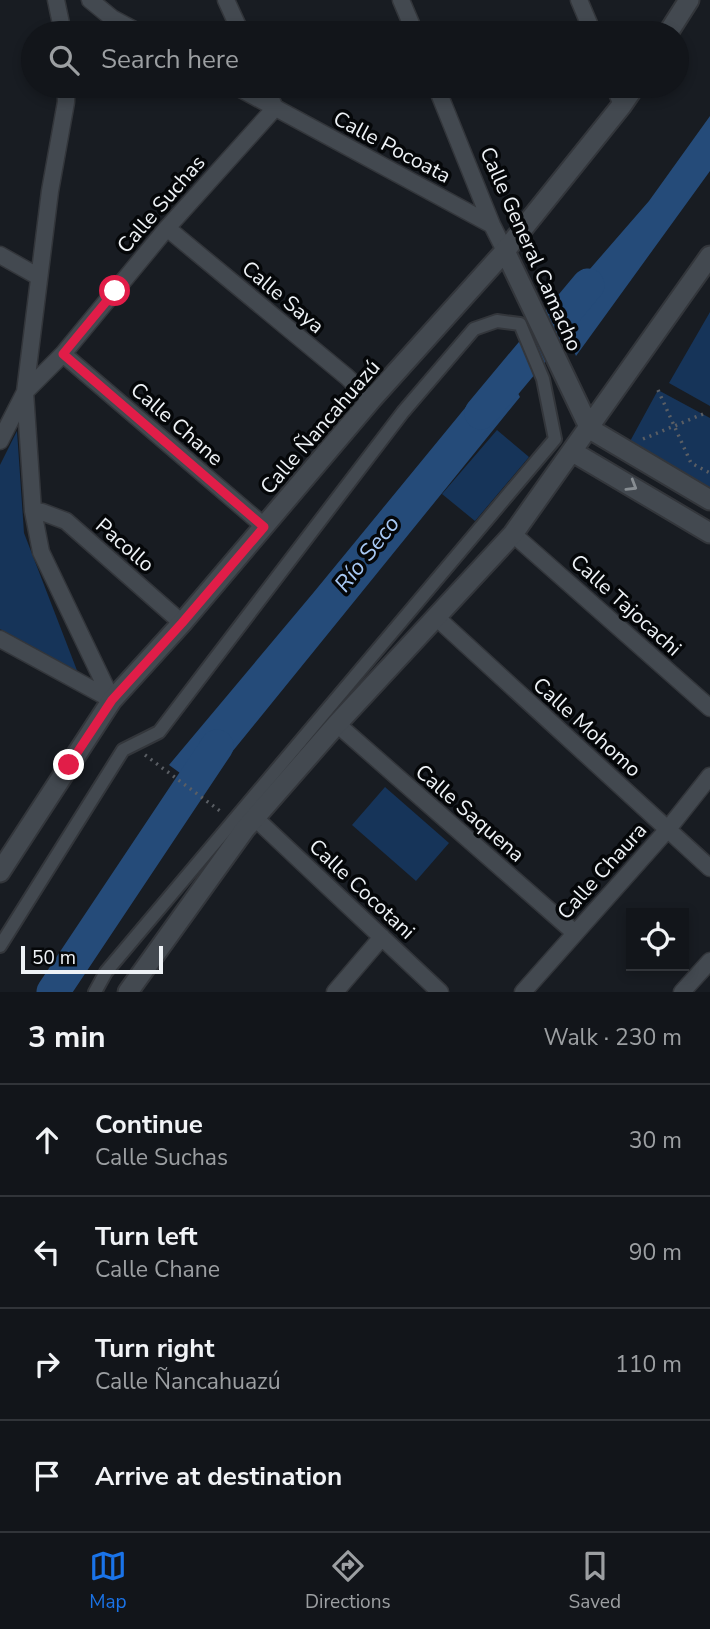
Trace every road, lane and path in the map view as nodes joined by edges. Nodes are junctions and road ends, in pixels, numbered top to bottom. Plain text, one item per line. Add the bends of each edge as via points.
1 (56, 0) edge
2 (90, 0) edge
3 (226, 0) edge
4 (401, 0) edge
5 (579, 0) edge
6 (689, 0) edge
7 (60, 21) edge
8 (110, 21) edge
9 (236, 21) edge
10 (410, 21) edge
11 (588, 21) edge
12 (676, 21) edge
13 (66, 98) edge
14 (256, 98) edge
15 (270, 98) edge
16 (441, 98) edge
17 (619, 98) edge
18 (627, 98) edge
19 (622, 105) junction
20 (275, 108) junction
21 (492, 225) junction
22 (167, 228) junction
23 (505, 251) junction
24 (0, 255) edge
25 (710, 256) edge
26 (39, 277) junction
27 (527, 318) junction
28 (63, 354) junction
29 (552, 375) junction
30 (658, 390) dead end
31 (25, 392) junction
32 (371, 400) junction
33 (703, 414) dead end
34 (674, 425) junction
35 (590, 429) junction
36 (0, 441) edge
37 (628, 451) junction
38 (573, 452) junction
39 (710, 473) edge
40 (710, 500) edge
41 (33, 511) junction
42 (264, 527) junction
43 (710, 533) edge
44 (513, 534) junction
45 (436, 618) junction
46 (182, 623) junction
47 (0, 639) edge
48 (112, 700) junction
49 (710, 708) edge
50 (337, 724) junction
51 (164, 769) dead end
52 (710, 776) edge
53 (255, 818) junction
54 (233, 820) junction
55 (668, 829) junction
56 (710, 868) edge
57 (0, 872) edge
58 (575, 933) junction
59 (383, 937) junction
60 (0, 946) edge
61 (710, 961) edge
62 (95, 992) edge
63 (128, 992) edge
64 (335, 992) edge
65 (440, 992) edge
66 (523, 992) edge
67 (682, 992) edge

1 - 7 street
2 - 8 street
3 - 9 street
4 - 10 street
5 - 11 street
6 - 12 street
13 - 26 street
14 - 20 street, Calle Pocoata
15 - 20 street
16 - 21 street, Calle General Camacho
17 - 19 street
18 - 19 street, Calle Ñancahuazú
19 - 23 street, Calle Ñancahuazú
20 - 21 street, Calle Pocoata
20 - 22 street, Calle Suchas
21 - 23 street, Calle General Camacho
22 - 28 street, Calle Suchas
22 - 32 street, Calle Saya
23 - 27 street, Calle General Camacho
23 - 32 street, Calle Ñancahuazú
24 - 26 street
25 - 35 street
26 - 31 street
27 - 29 street, Calle General Camacho
27 - 60 street via 474,329 402,412 159,732 123,750
28 - 31 street, Calle Suchas
28 - 42 street, Calle Chane
29 - 35 street, Calle General Camacho
29 - 54 street via 555,439
30 - 34 path
31 - 36 street
31 - 41 street
32 - 42 street, Calle Ñancahuazú
33 - 34 path
34 - 37 path via 628,445
34 - 39 path via 691,463
35 - 37 street
35 - 38 street
37 - 40 street
38 -> 43 street
38 - 44 street
41 - 46 street, Pacollo via 66,522
41 - 48 street via 41,552
42 - 46 street, Calle Ñancahuazú
44 - 45 street
44 - 49 street, Calle Tajocachi
45 - 50 street
45 - 55 street, Calle Mohomo
46 - 48 street, Calle Ñancahuazú
47 - 48 street
48 - 57 street, Calle Ñancahuazú
50 - 53 street
50 - 58 street, Calle Saquena
51 - 54 path
52 - 55 street, Calle Chaura
53 - 59 street, Calle Cocotani
53 - 63 street
54 - 62 street via 106,972
55 - 56 street, Calle Mohomo
55 - 58 street, Calle Chaura
58 - 66 street, Calle Chaura
59 - 64 street
59 - 65 street, Calle Cocotani
61 - 67 street

